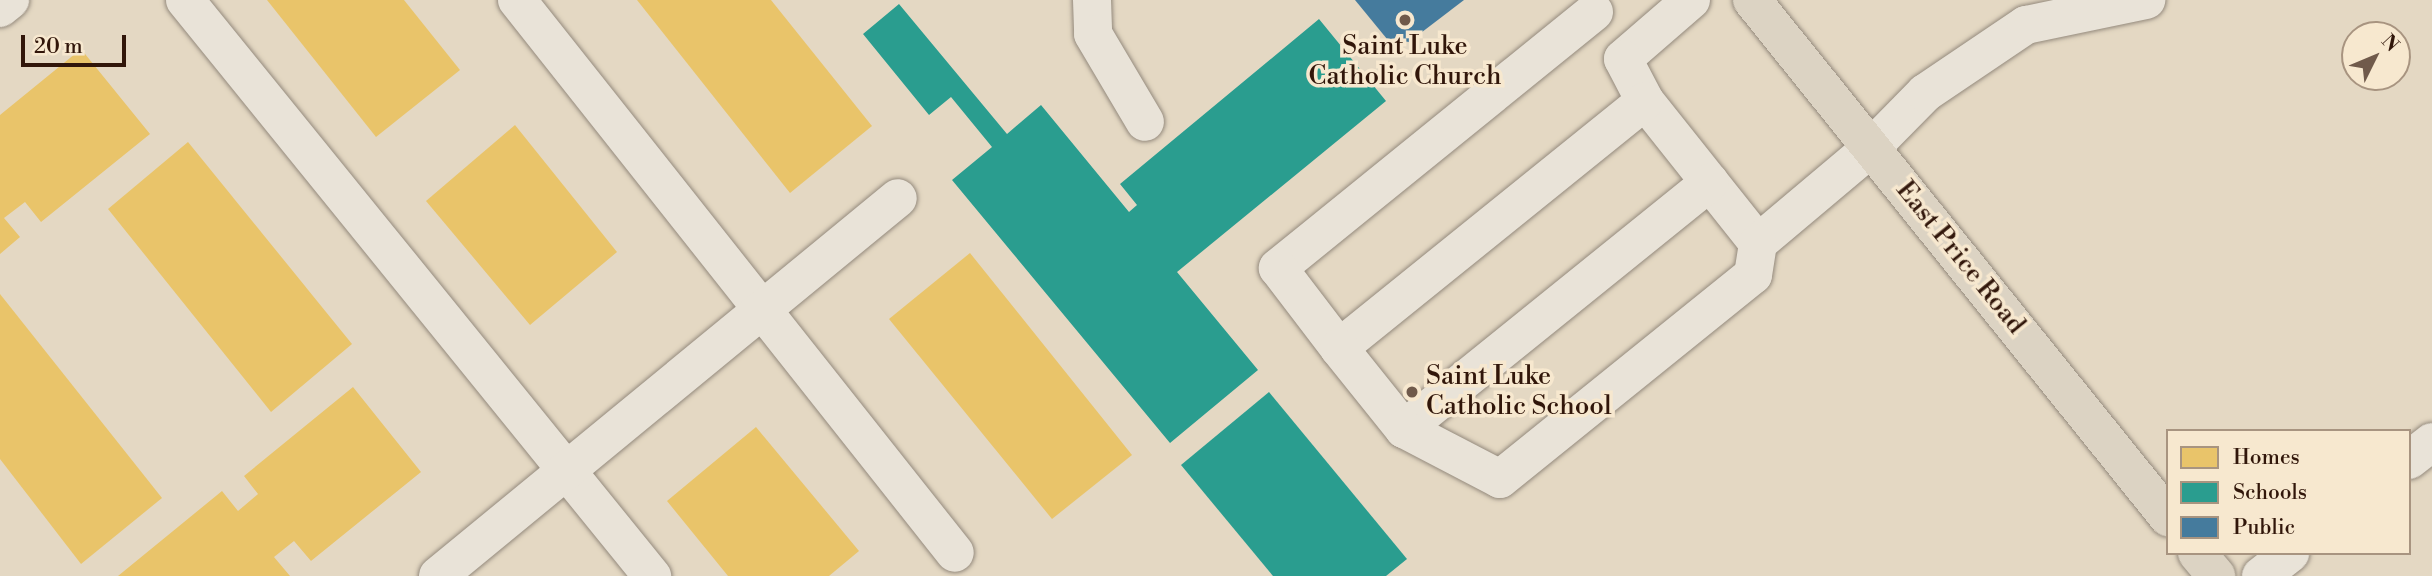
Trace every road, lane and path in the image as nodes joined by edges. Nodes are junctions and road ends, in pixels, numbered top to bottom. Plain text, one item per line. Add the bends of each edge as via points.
1 (10, 0) edge
2 (185, 0) edge
3 (517, 0) edge
4 (1092, 0) edge
5 (1691, 0) edge
6 (1752, 0) edge
7 (2146, 0) edge
8 (1591, 6) edge
9 (0, 8) edge
10 (2017, 12) edge
11 (1623, 59) junction
12 (1645, 101) junction
13 (1144, 122) dead end
14 (1871, 148) junction
15 (1710, 182) junction
16 (898, 198) dead end
17 (1758, 243) junction
18 (762, 310) junction
19 (1339, 348) junction
20 (1404, 429) junction
21 (2432, 442) edge
22 (2411, 458) edge
23 (566, 473) junction
24 (2166, 515) edge
25 (955, 553) dead end
26 (2199, 555) edge
27 (2287, 555) edge
28 (438, 576) edge
29 (652, 576) edge
30 (2216, 576) edge
31 (2261, 576) edge

1 - 9 street
2 - 23 street
3 - 18 street
4 - 13 street via 1093,34
5 - 11 street
6 - 14 main road, East Price Road
7 - 10 street
8 - 11 street
8 - 19 street via 1278,268
10 - 14 street
11 - 12 street
12 - 15 street
12 - 19 street
14 - 17 street
14 - 24 main road, East Price Road
15 - 17 street
15 - 20 street
16 - 18 street
17 - 20 street via 1753,275 1500,479
18 - 23 street
18 - 25 street
19 - 20 street
21 - 22 street
23 - 28 street
23 - 29 street
26 - 30 main road
27 - 31 street

